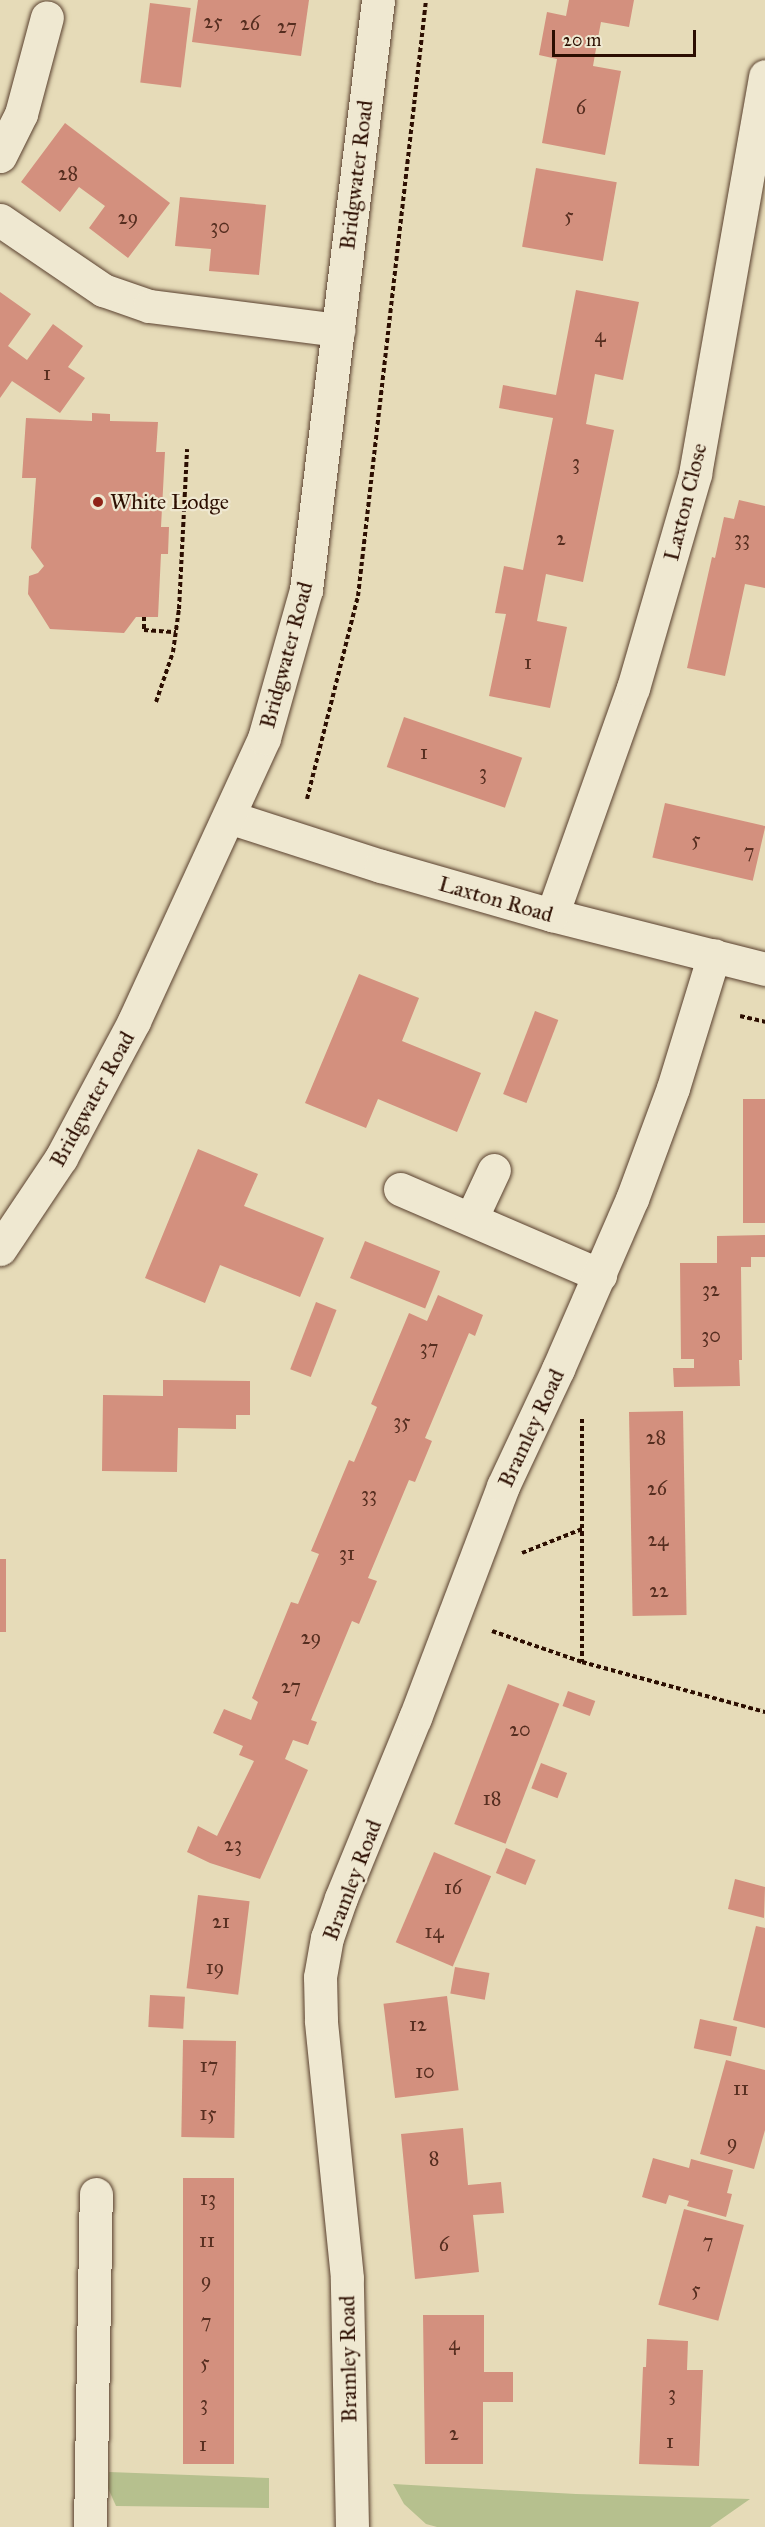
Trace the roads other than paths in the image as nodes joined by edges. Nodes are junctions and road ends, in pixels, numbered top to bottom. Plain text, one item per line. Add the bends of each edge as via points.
1 (378, 0) edge
2 (47, 17) dead end
3 (765, 76) edge
4 (0, 156) edge
5 (0, 220) edge
6 (338, 330) junction
7 (229, 817) junction
8 (552, 915) junction
9 (714, 955) junction
10 (765, 969) edge
11 (494, 1170) dead end
12 (400, 1189) dead end
13 (471, 1219) junction
14 (0, 1249) edge
15 (600, 1275) junction
16 (96, 2194) dead end
17 (90, 2527) edge
18 (352, 2527) edge

1 - 6 street, Bridgwater Road
2 - 4 street via 21,114
3 - 8 street, Laxton Close via 696,474 633,688
5 - 6 street via 103,290 149,306
6 - 7 street, Bridgwater Road via 306,590 264,738
7 - 8 street, Laxton Road
7 - 14 street, Bridgwater Road via 134,1021 61,1158
8 - 9 street, Laxton Road
9 - 10 street, Laxton Road
9 - 15 street, Bramley Road via 673,1088
11 - 13 street
12 - 13 street
13 - 15 street
15 - 18 street, Bramley Road via 503,1486 327,1938 320,1977 321,2020 346,2278
16 - 17 street

